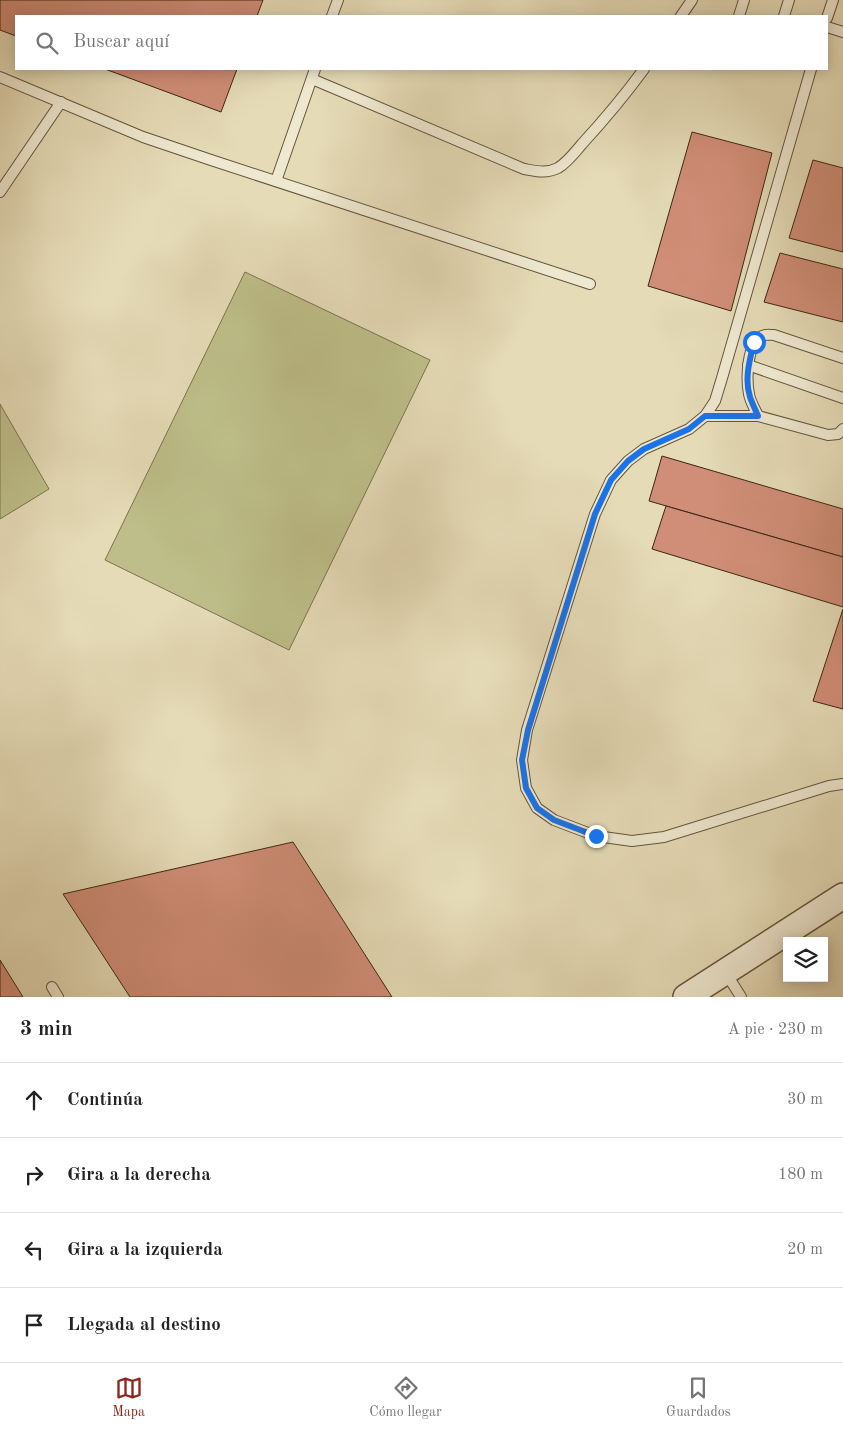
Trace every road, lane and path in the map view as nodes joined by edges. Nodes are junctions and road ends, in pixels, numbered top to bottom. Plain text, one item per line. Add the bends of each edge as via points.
1 (338, 0) edge
2 (692, 0) edge
3 (744, 0) edge
4 (789, 0) edge
5 (832, 0) edge
6 (332, 15) edge
7 (682, 15) edge
8 (740, 15) edge
9 (784, 15) edge
10 (828, 15) edge
11 (828, 27) edge
12 (843, 32) edge
13 (315, 70) edge
14 (643, 70) edge
15 (811, 70) edge
16 (0, 77) edge
17 (312, 79) junction
18 (60, 102) junction
19 (276, 182) junction
20 (0, 192) edge
21 (590, 284) dead end
22 (843, 358) edge
23 (748, 365) junction
24 (843, 398) edge
25 (705, 416) junction
26 (758, 416) junction
27 (843, 429) edge
28 (843, 784) edge
29 (843, 896) edge
30 (726, 972) junction
31 (52, 987) dead end
32 (58, 997) edge
33 (686, 997) edge
34 (741, 997) edge

1 - 6 lane
2 - 7 lane
3 - 8 lane
4 - 9 lane
5 - 10 lane
11 - 12 lane
13 - 17 lane
14 - 17 lane via 566,162 558,168 540,172
15 - 25 lane via 715,401
16 - 18 lane
17 - 19 lane
18 - 19 lane via 143,137
18 - 20 lane
19 - 21 lane
22 - 23 lane via 774,335 763,335 754,342
23 - 24 lane
23 - 26 lane via 749,396
25 - 26 lane
25 - 28 lane via 689,429 644,449 611,480 595,514 528,730 522,760 526,788 537,808 554,820 596,836 632,841 664,837
26 - 27 lane via 828,435 838,434
29 - 30 street
30 - 33 street
30 - 34 lane
31 - 32 lane

